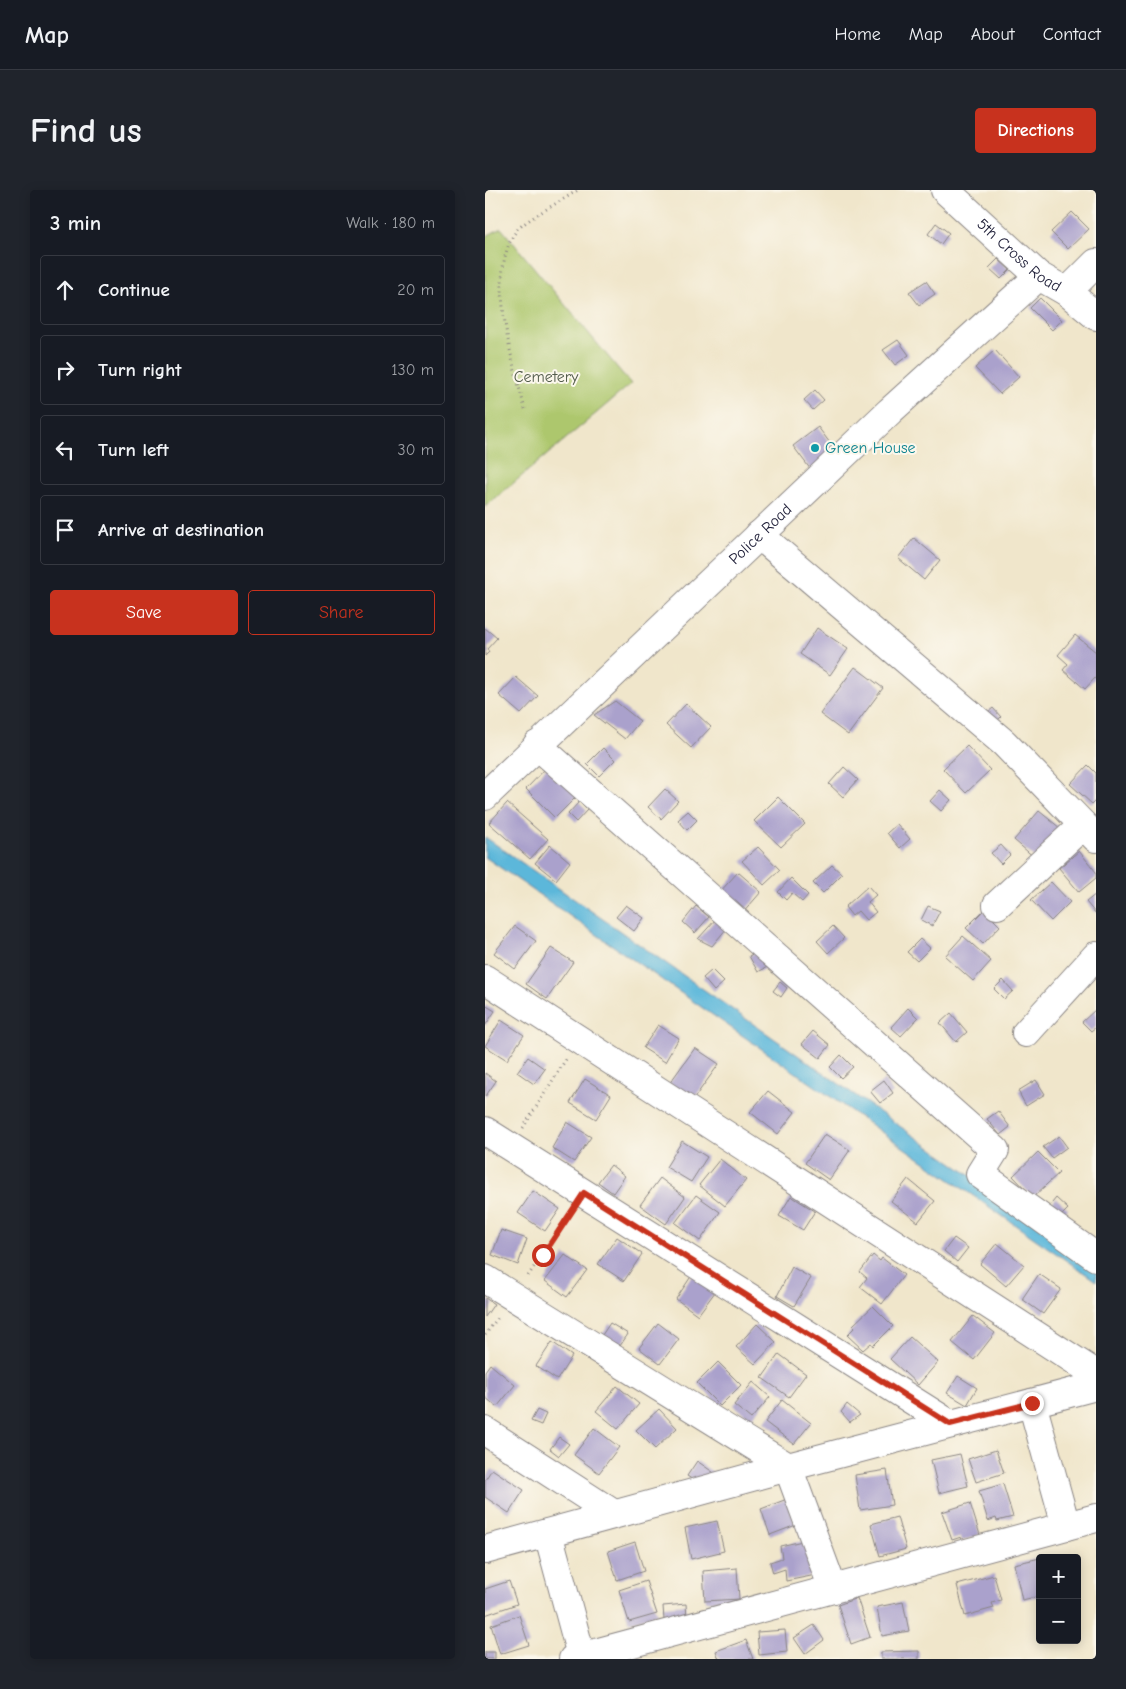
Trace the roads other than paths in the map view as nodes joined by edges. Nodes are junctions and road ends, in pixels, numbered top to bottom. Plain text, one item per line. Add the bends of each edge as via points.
1 (945, 190) edge
2 (1096, 263) edge
3 (1039, 276) junction
4 (1067, 292) junction
5 (1096, 316) edge
6 (759, 535) junction
7 (537, 745) junction
8 (485, 796) edge
9 (1090, 831) edge
10 (997, 905) dead end
11 (1096, 956) edge
12 (485, 979) edge
13 (1026, 1033) dead end
14 (485, 1131) edge
15 (1096, 1257) edge
16 (485, 1278) edge
17 (1096, 1374) edge
18 (1096, 1386) edge
19 (1032, 1403) junction
20 (950, 1424) junction
21 (485, 1431) edge
22 (788, 1466) junction
23 (614, 1514) junction
24 (1096, 1518) edge
25 (1066, 1526) junction
26 (548, 1533) junction
27 (485, 1550) edge
28 (833, 1589) junction
29 (579, 1658) edge

1 - 3 street, 5th Cross Road
2 - 4 street
3 - 4 street, 5th Cross Road
3 - 6 street, Police Road
4 - 5 street, 5th Cross Road
6 - 7 street, Police Road
6 - 9 street via 1004,743
7 - 8 street, Police Road
7 - 15 street via 995,1150 980,1174
9 - 10 street
11 - 13 street
12 - 17 street
14 - 20 street
16 - 22 street
18 - 19 street
19 - 20 street
19 - 25 street
20 - 22 street
21 - 23 street
22 - 23 street
22 - 28 street
23 - 26 street
24 - 25 street
25 - 28 street
26 - 27 street
26 - 29 street
28 - 29 street

